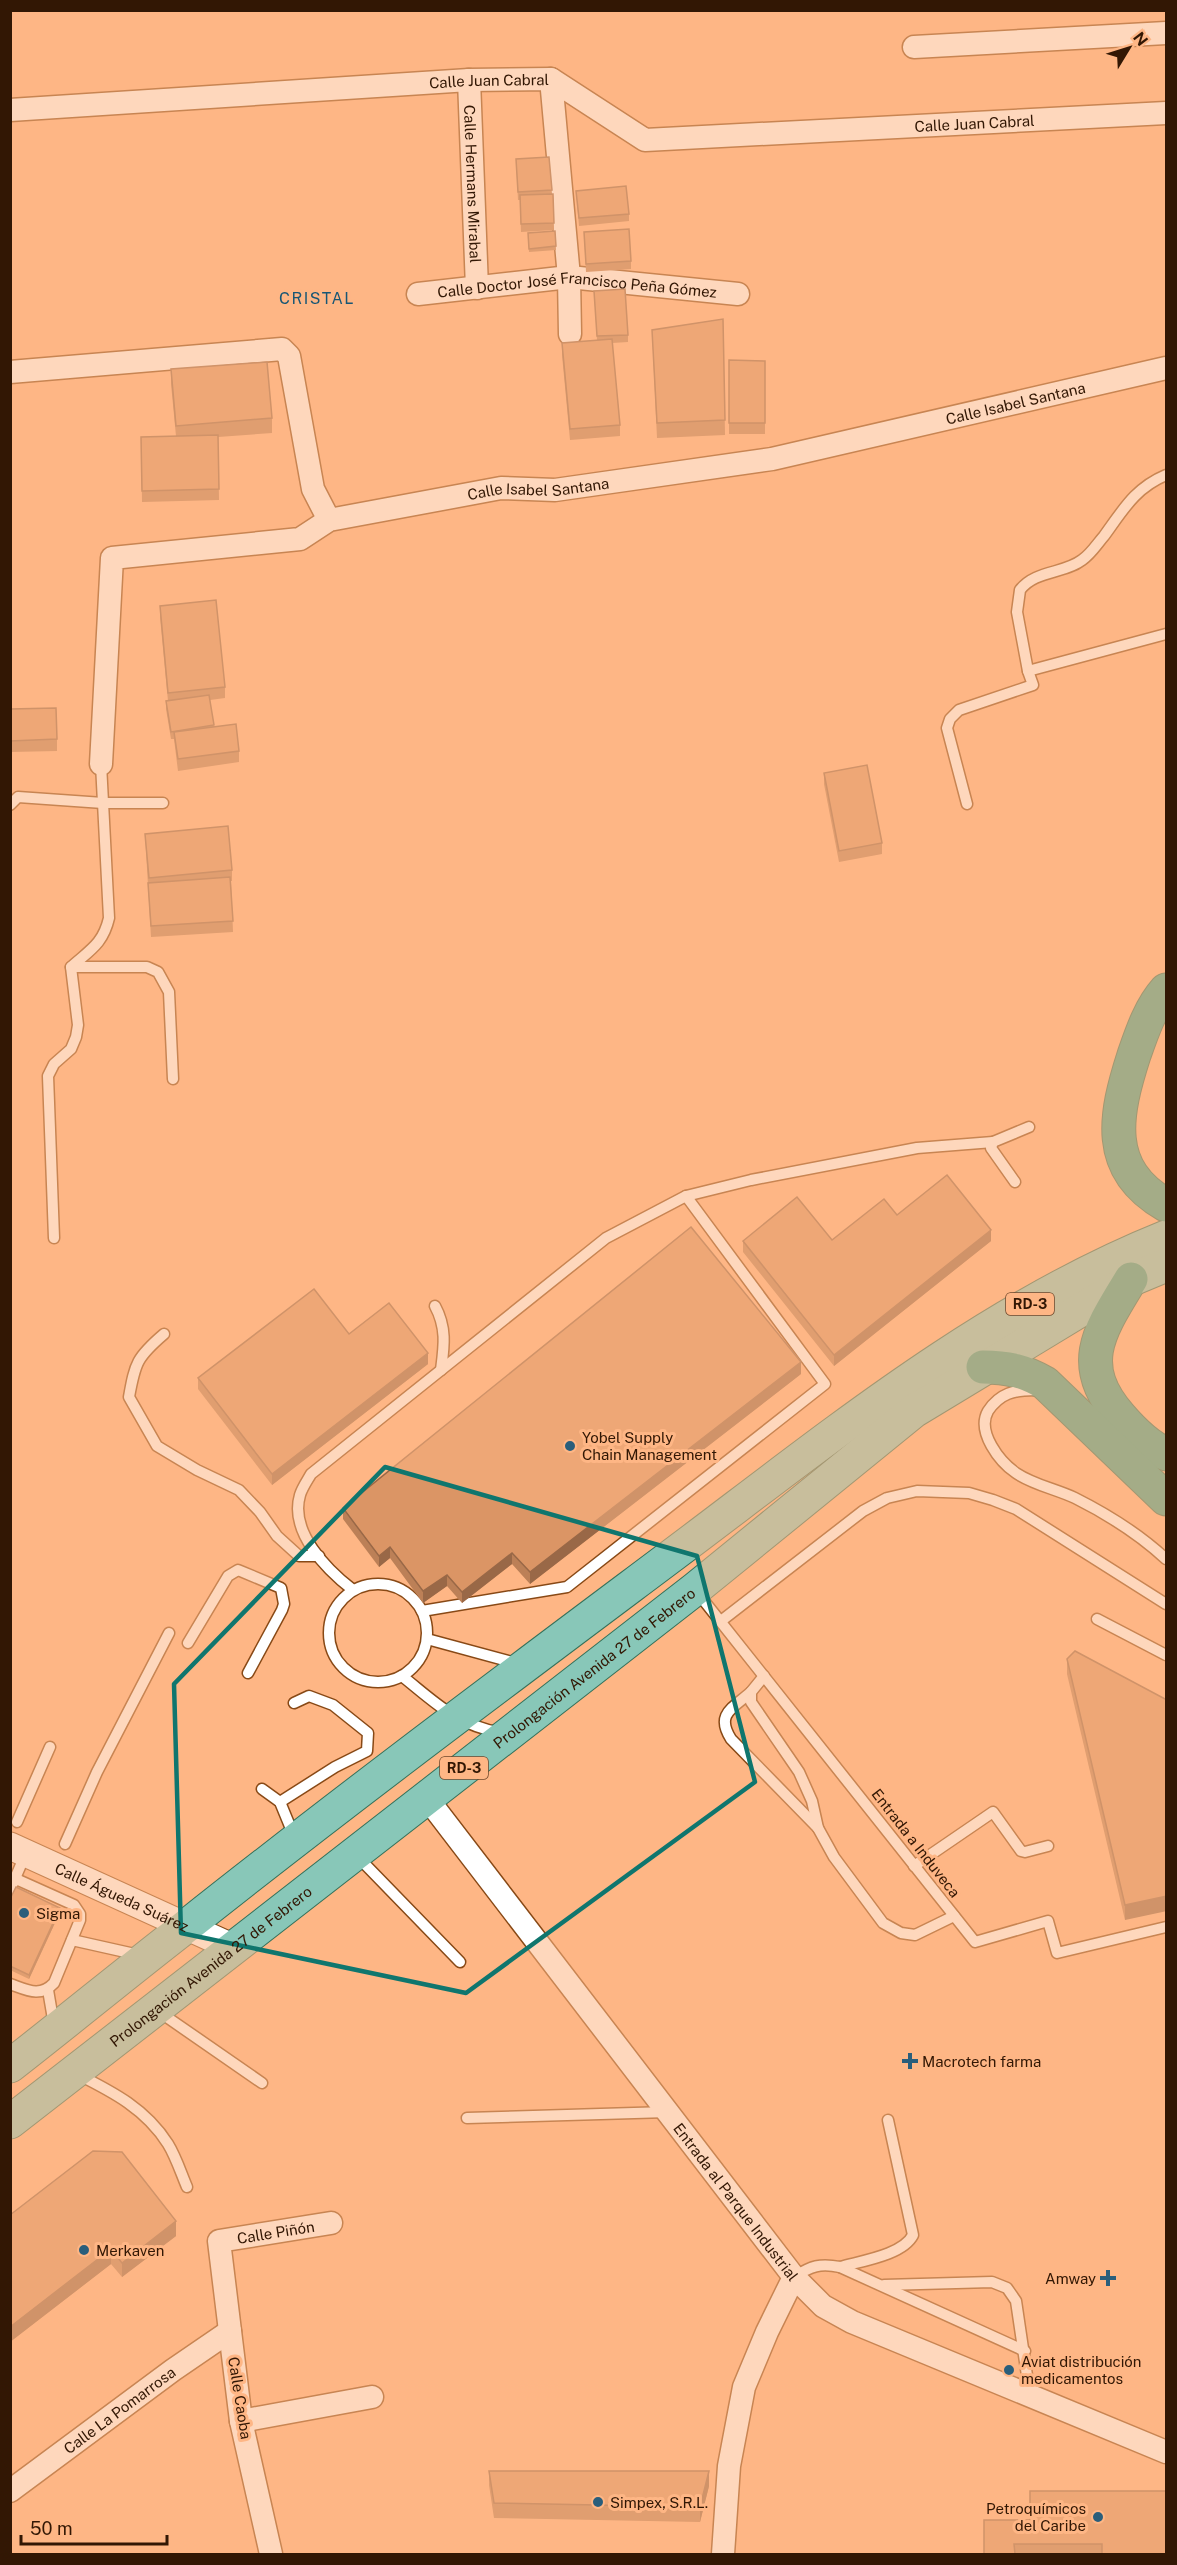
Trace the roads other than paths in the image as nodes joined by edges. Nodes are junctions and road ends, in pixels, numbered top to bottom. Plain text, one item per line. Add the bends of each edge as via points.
1 (1167, 33) edge
2 (914, 47) dead end
3 (551, 79) junction
4 (469, 80) junction
5 (10, 110) edge
6 (1167, 113) edge
7 (569, 277) junction
8 (477, 288) junction
9 (418, 294) dead end
10 (738, 294) dead end
11 (570, 334) dead end
12 (1167, 368) edge
13 (10, 372) edge
14 (1167, 475) edge
15 (329, 520) junction
16 (1167, 634) edge
17 (1028, 670) junction
18 (101, 764) joint
19 (103, 803) junction
20 (164, 803) dead end
21 (967, 804) dead end
22 (10, 805) edge
23 (70, 967) junction
24 (1167, 990) edge
25 (172, 1079) dead end
26 (1029, 1127) dead end
27 (993, 1142) junction
28 (1015, 1182) dead end
29 (686, 1196) junction
30 (1167, 1205) edge
31 (1167, 1237) edge
32 (54, 1238) dead end
33 (1167, 1265) edge
34 (1131, 1279) junction
35 (435, 1306) dead end
36 (164, 1334) dead end
37 (983, 1367) junction
38 (441, 1370) junction
39 (1058, 1395) junction
40 (1167, 1454) edge
41 (1167, 1500) edge
42 (706, 1529) junction
43 (319, 1556) junction
44 (731, 1558) junction
45 (1167, 1559) edge
46 (695, 1589) junction
47 (353, 1590) junction
48 (1167, 1604) edge
49 (422, 1611) junction
50 (1097, 1619) dead end
51 (721, 1621) junction
52 (169, 1634) dead end
53 (427, 1639) junction
54 (188, 1643) dead end
55 (1167, 1655) edge
56 (525, 1665) junction
57 (248, 1673) dead end
58 (402, 1676) junction
59 (764, 1676) junction
60 (751, 1692) junction
61 (294, 1703) dead end
62 (456, 1719) junction
63 (509, 1734) junction
64 (50, 1747) dead end
65 (262, 1789) dead end
66 (426, 1797) junction
67 (280, 1802) junction
68 (818, 1828) junction
69 (18, 1840) edge
70 (296, 1842) junction
71 (66, 1844) dead end
72 (1048, 1846) dead end
73 (355, 1854) junction
74 (914, 1866) junction
75 (16, 1879) junction
76 (10, 1890) edge
77 (954, 1916) junction
78 (186, 1926) junction
79 (1167, 1927) edge
80 (72, 1940) junction
81 (234, 1948) junction
82 (147, 1957) junction
83 (460, 1962) dead end
84 (10, 1984) edge
85 (48, 1990) junction
86 (155, 2009) junction
87 (55, 2031) junction
88 (10, 2066) edge
89 (74, 2072) junction
90 (262, 2083) dead end
91 (668, 2112) junction
92 (467, 2118) dead end
93 (888, 2120) dead end
94 (10, 2122) edge
95 (187, 2187) dead end
96 (331, 2223) dead end
97 (219, 2241) joint
98 (840, 2266) junction
99 (794, 2277) junction
100 (880, 2285) junction
101 (230, 2331) junction
102 (1025, 2351) junction
103 (1030, 2396) junction
104 (372, 2397) dead end
105 (242, 2421) junction
106 (1167, 2452) edge
107 (10, 2491) edge
108 (271, 2554) edge
109 (723, 2554) edge

1 - 2 street
3 - 4 street, Calle Juan Cabral
3 - 6 street, Calle Juan Cabral via 645,140
3 - 7 street
4 - 5 street, Calle Juan Cabral
4 - 8 street, Calle Hermans Mirabal
7 - 8 street, Calle Doctor José Francisco Peña Gómez
7 - 10 street, Calle Doctor José Francisco Peña Gómez
7 - 11 street
8 - 9 street, Calle Doctor José Francisco Peña Gómez
12 - 15 street, Calle Isabel Santana via 772,459 555,490 501,488
13 - 15 street via 282,349 289,356 313,489
14 - 17 lane via 1139,491 1082,561 1022,586 1017,612
15 - 18 street, Calle Isabel Santana via 300,539 112,558
16 - 17 lane
17 - 21 lane via 1032,686 959,710 950,719 947,728
18 - 19 lane
19 - 20 lane
19 - 22 lane via 18,797
19 - 23 lane via 109,918 98,945
23 - 25 lane via 147,967 158,972 169,992
23 - 32 lane via 78,1025 76,1037 48,1076
24 - 30 highway via 1157,1000 1141,1033 1120,1098 1118,1137 1138,1184
26 - 27 lane
27 - 28 lane via 992,1148
27 - 29 lane via 917,1148
29 - 38 lane via 606,1238
29 - 49 lane via 825,1384 567,1587
31 - 42 main road, RD-3 via 1053,1289 966,1341 900,1385
33 - 34 main road, Prolongación Avenida 27 de Febrero / RD-3
34 - 37 main road, Prolongación Avenida 27 de Febrero / RD-3
34 - 40 highway via 1098,1341 1096,1375 1109,1404 1126,1423
35 - 38 lane via 444,1330
36 - 43 lane via 135,1364 129,1397 157,1446 239,1490 299,1556
37 - 39 highway via 1027,1372
37 - 44 main road, Prolongación Avenida 27 de Febrero / RD-3 via 914,1411
38 - 43 lane via 311,1474 299,1496 298,1519
39 - 41 highway
39 - 45 lane via 1013,1390 995,1400 986,1415 987,1436 997,1455 1016,1473 1075,1498 1148,1542
42 - 44 main road
42 - 56 main road, RD-3
43 - 47 lane
44 - 46 main road, Prolongación Avenida 27 de Febrero / RD-3
46 - 51 lane, Entrada a Induveca
46 - 63 main road, Prolongación Avenida 27 de Febrero / RD-3
47 - 49 lane via 368,1584 392,1586 412,1598
47 - 58 lane via 339,1601 331,1617 328,1635 333,1652 343,1667 358,1677 375,1682
48 - 51 lane via 1016,1509 969,1493 917,1491 887,1498 863,1511
49 - 53 lane
50 - 55 lane
51 - 59 lane, Entrada a Induveca
52 - 71 lane via 97,1772
53 - 56 lane
53 - 58 lane via 418,1660
54 - 57 lane via 228,1576 238,1570 281,1588 282,1610
56 - 62 main road, RD-3
58 - 62 lane
59 - 60 lane
59 - 74 lane, Entrada a Induveca
60 - 68 lane via 752,1702 799,1772
60 - 68 lane via 726,1714 724,1729
61 - 67 lane via 309,1696 333,1705 368,1733 367,1751
62 - 63 lane
62 - 70 main road, RD-3
63 - 66 main road, Prolongación Avenida 27 de Febrero / RD-3
64 - 69 lane
65 - 67 lane
66 - 73 main road, Prolongación Avenida 27 de Febrero / RD-3
66 - 91 street, Entrada al Parque Industrial
67 - 70 lane
68 - 77 lane via 834,1857 883,1923 901,1933 915,1935
69 - 75 lane
69 - 78 street, Calle Águeda Suárez
70 - 78 main road, RD-3
72 - 74 lane via 1021,1851 995,1812
73 - 81 main road, Prolongación Avenida 27 de Febrero / RD-3
73 - 83 lane
74 - 77 lane, Entrada a Induveca
75 - 76 lane
75 - 80 lane via 78,1909 80,1920
77 - 79 lane, Entrada a Induveca via 975,1942 1048,1921 1057,1953
78 - 81 street, Calle Águeda Suárez
78 - 82 main road, RD-3
80 - 82 lane
80 - 85 lane
81 - 86 main road, Prolongación Avenida 27 de Febrero / RD-3
82 - 87 main road, RD-3
84 - 85 lane via 36,1993
85 - 87 lane
86 - 89 main road, Prolongación Avenida 27 de Febrero / RD-3
86 - 90 lane
87 - 88 main road, RD-3
89 - 94 main road, Prolongación Avenida 27 de Febrero / RD-3
89 - 95 lane via 120,2096 148,2118 169,2145
91 - 92 lane
91 - 99 street, Entrada al Parque Industrial
93 - 98 lane via 913,2235 900,2250
96 - 97 street, Calle Piñón
97 - 101 street, Calle Caoba
98 - 99 lane via 811,2266
98 - 100 lane
99 - 103 street, Entrada al Parque Industrial via 823,2306 852,2322
99 - 109 street via 744,2387 729,2466
100 - 102 lane
100 - 102 lane via 1001,2284 1016,2301
101 - 105 street, Calle Caoba
101 - 107 street, Calle La Pomarrosa
102 - 103 lane
103 - 106 street, Entrada al Parque Industrial
104 - 105 street
105 - 108 street, Calle Caoba

